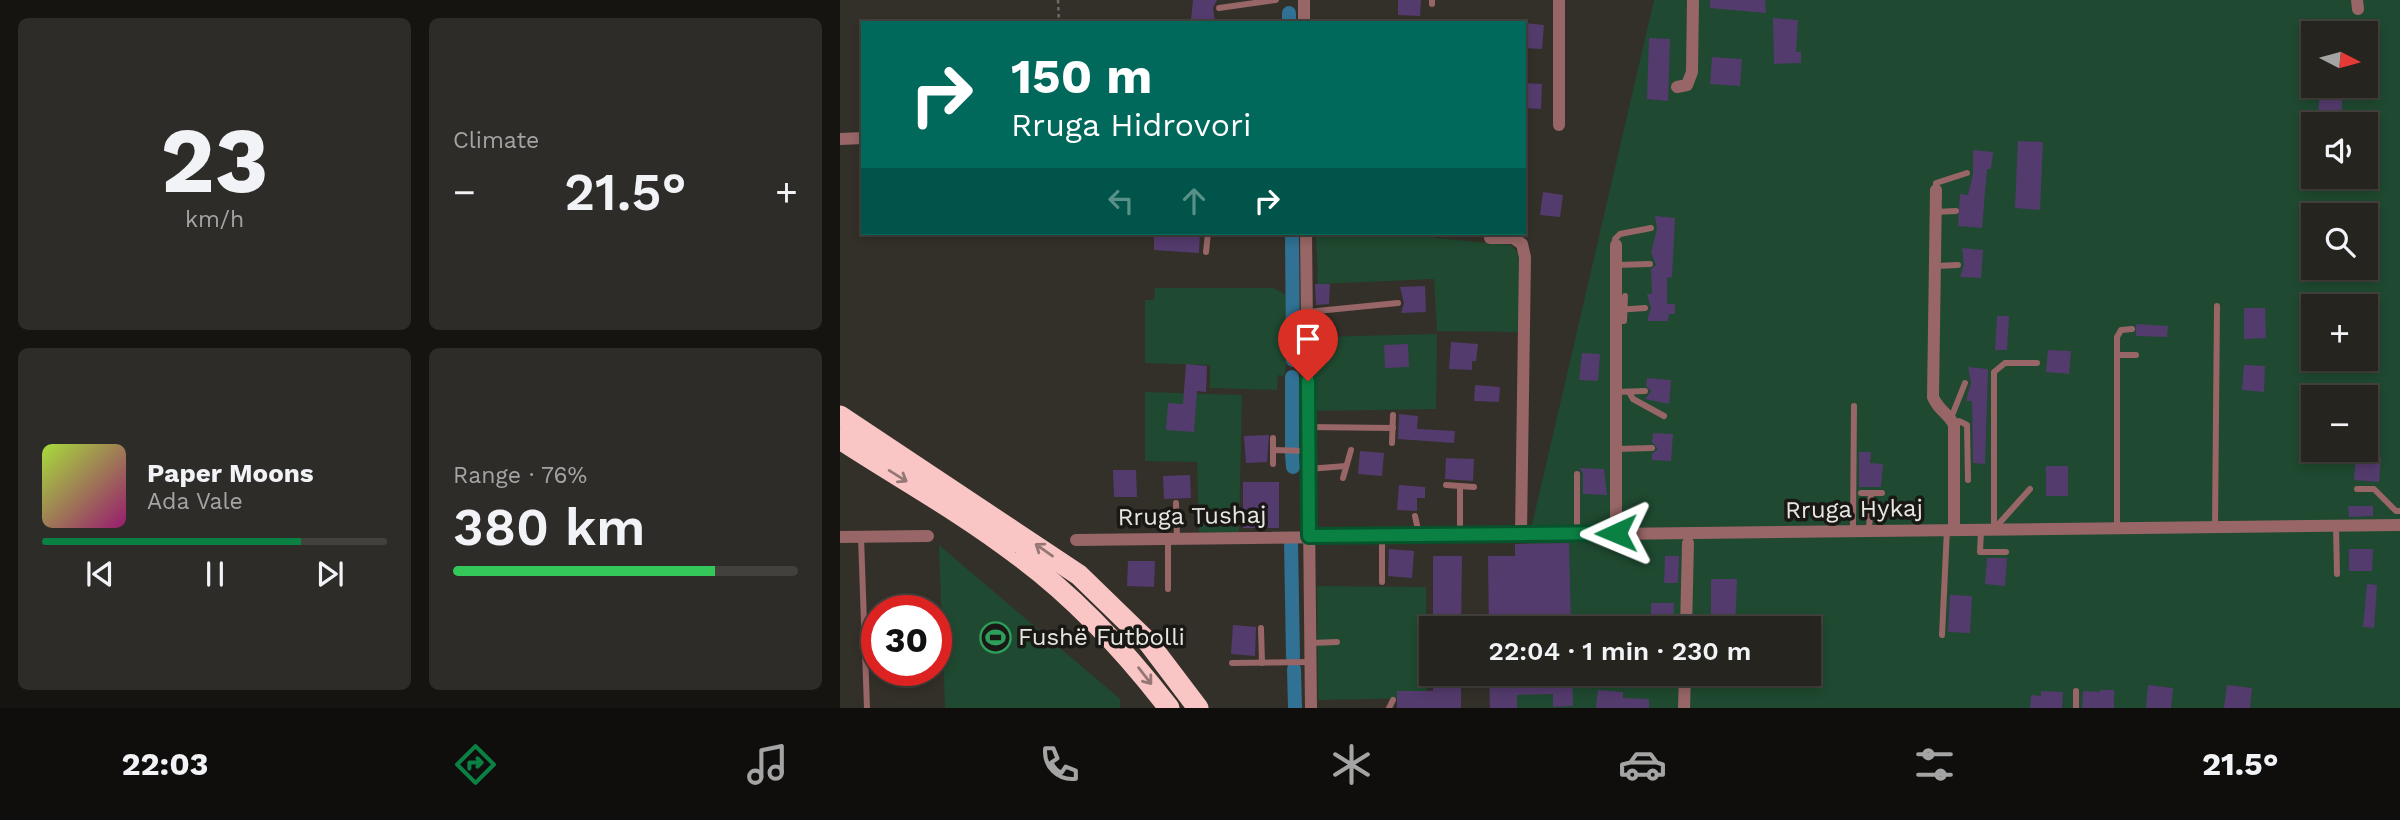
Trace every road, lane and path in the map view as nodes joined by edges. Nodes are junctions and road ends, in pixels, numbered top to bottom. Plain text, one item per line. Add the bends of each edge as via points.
1 (1058, 0) edge
2 (1276, 0) edge
3 (1304, 0) edge
4 (1559, 0) edge
5 (1693, 0) edge
6 (1219, 8) dead end
7 (1059, 21) edge
8 (1304, 21) edge
9 (1677, 87) dead end
10 (1559, 125) dead end
11 (861, 138) edge
12 (840, 139) edge
13 (1967, 173) dead end
14 (1936, 190) joint
15 (1956, 211) dead end
16 (1935, 212) junction
17 (1651, 228) dead end
18 (1208, 235) edge
19 (1306, 235) edge
20 (1490, 238) dead end
21 (1616, 245) joint
22 (1206, 252) dead end
23 (1650, 264) dead end
24 (1616, 265) junction
25 (1958, 265) dead end
26 (1935, 266) junction
27 (1625, 296) dead end
28 (1398, 303) dead end
29 (2217, 306) dead end
30 (1645, 309) dead end
31 (1307, 312) junction
32 (1621, 314) junction
33 (2132, 329) dead end
34 (2117, 355) junction
35 (2136, 355) dead end
36 (2037, 363) dead end
37 (1965, 383) dead end
38 (1645, 391) dead end
39 (1623, 392) junction
40 (1854, 406) dead end
41 (1393, 415) dead end
42 (1664, 415) dead end
43 (840, 416) edge
44 (1952, 422) junction
45 (1308, 427) junction
46 (1393, 428) junction
47 (1273, 438) dead end
48 (840, 439) edge
49 (1392, 443) dead end
50 (1652, 448) dead end
51 (1616, 449) junction
52 (1273, 450) junction
53 (1351, 450) dead end
54 (1308, 451) junction
55 (1273, 464) dead end
56 (1346, 466) junction
57 (1308, 469) junction
58 (1577, 474) dead end
59 (1343, 478) dead end
60 (1968, 480) dead end
61 (1446, 485) dead end
62 (1460, 486) junction
63 (1474, 487) dead end
64 (2030, 489) dead end
65 (2357, 489) dead end
66 (1861, 493) dead end
67 (1871, 493) junction
68 (1882, 493) dead end
69 (1176, 503) dead end
70 (2400, 511) edge
71 (1416, 516) dead end
72 (2400, 525) edge
73 (2336, 526) junction
74 (2215, 527) junction
75 (2117, 528) junction
76 (1951, 529) junction
77 (1988, 529) junction
78 (1853, 530) junction
79 (1869, 530) junction
80 (1577, 533) junction
81 (1616, 533) junction
82 (1419, 534) junction
83 (1460, 534) junction
84 (1521, 534) junction
85 (1382, 535) junction
86 (928, 536) dead end
87 (1309, 536) junction
88 (840, 537) edge
89 (860, 537) junction
90 (1173, 537) junction
91 (1076, 540) dead end
92 (1688, 543) dead end
93 (2006, 552) dead end
94 (2337, 574) dead end
95 (1382, 582) dead end
96 (1168, 589) dead end
97 (1686, 616) edge
98 (1261, 628) dead end
99 (1942, 635) dead end
100 (1337, 642) dead end
101 (1310, 643) junction
102 (1310, 662) junction
103 (1232, 663) dead end
104 (1262, 663) junction
105 (1685, 686) edge
106 (2076, 691) dead end
107 (1393, 700) dead end
108 (867, 708) edge
109 (1169, 708) edge
110 (1198, 708) edge
111 (1311, 708) edge
112 (1389, 708) edge
113 (1684, 708) edge
114 (2076, 708) edge

1 - 7 path
2 - 6 lane
3 - 8 street
4 - 10 street
5 - 9 street via 1692,72 1687,85
11 - 12 street
13 - 14 lane via 1936,183
14 - 16 street
15 - 16 lane
16 - 26 street
17 - 21 lane via 1620,234
18 - 22 lane
19 - 31 street
20 - 84 street via 1513,238 1522,244 1525,257
21 - 24 street
23 - 24 lane
24 - 32 street
25 - 26 lane
26 - 44 street via 1933,397
27 - 32 lane
28 - 31 lane
29 - 74 lane
30 - 32 lane
31 - 45 street
32 - 39 street
33 - 34 lane via 2121,330
34 - 35 lane
34 - 75 lane
36 - 77 lane via 2006,363 1994,372
37 - 44 lane
38 - 39 lane
39 - 42 lane
39 - 51 street
40 - 78 lane
41 - 46 lane
110 -> 43 highway via 1148,642 1079,575
44 - 60 lane via 1967,425
44 - 76 street
45 - 46 lane
45 - 54 street
46 - 49 lane
47 - 52 lane
48 -> 109 highway via 1015,552 1133,661
50 - 51 lane
51 - 81 street
52 - 54 lane
52 - 55 lane
53 - 56 lane
54 - 57 street
56 - 57 lane
56 - 59 lane
57 - 87 street
58 - 80 lane
61 - 62 lane
62 - 63 lane
62 - 83 lane
64 - 77 lane
65 - 70 lane via 2374,489
66 - 67 lane
67 - 68 lane
67 - 79 lane
69 - 90 lane
71 - 82 lane
72 - 73 street, Rruga Hykaj
73 - 74 street, Rruga Hykaj
73 - 94 lane
74 - 75 street, Rruga Hykaj
75 - 77 street, Rruga Hykaj
76 - 77 street, Rruga Hykaj
76 - 79 street, Rruga Hykaj
76 - 99 lane
77 - 93 lane via 1980,552
78 - 79 street, Rruga Hykaj
78 - 81 street, Rruga Hykaj
80 - 81 street, Rruga Hykaj
80 - 84 street, Rruga Hykaj
82 - 83 street, Rruga Hykaj
82 - 85 street, Rruga Hykaj
83 - 84 street, Rruga Hykaj
85 - 87 street, Rruga Hykaj
85 - 95 lane
86 - 89 street
87 - 90 street, Rruga Tushaj
87 - 101 street
88 - 89 street
89 - 108 lane
90 - 91 street, Rruga Tushaj
90 - 96 lane
92 - 97 street
98 - 104 lane
100 - 101 lane
101 - 102 street
102 - 104 lane
102 - 111 street
103 - 104 lane
105 - 113 street
106 - 114 lane
107 - 112 lane

